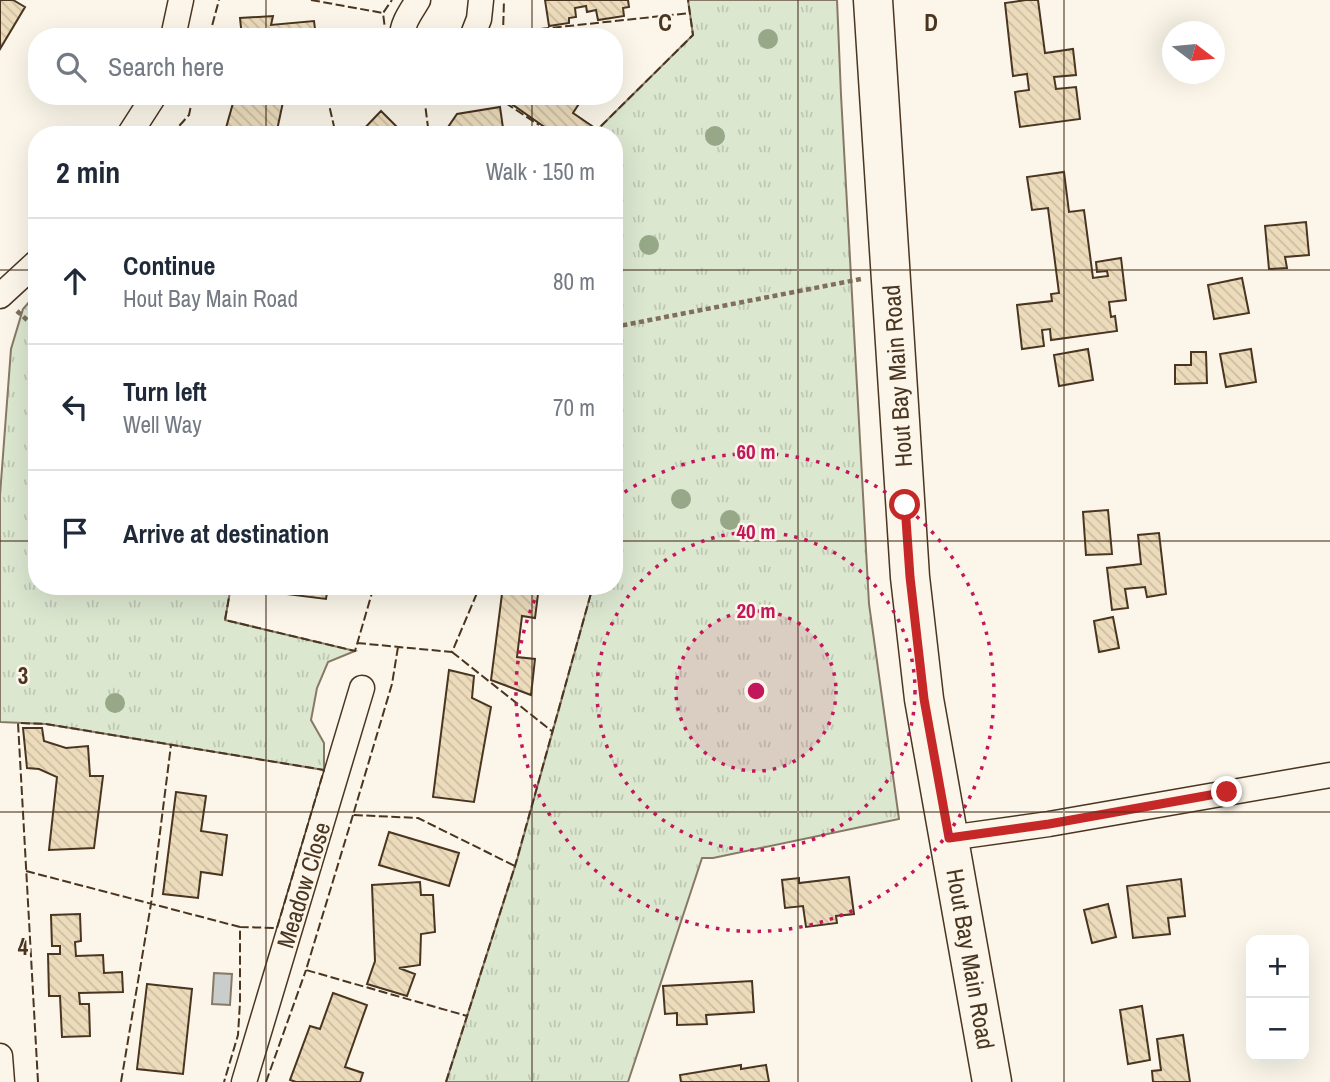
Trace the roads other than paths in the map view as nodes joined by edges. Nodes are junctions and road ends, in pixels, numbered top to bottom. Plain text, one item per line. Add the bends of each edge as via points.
1 (181, 0) edge
2 (418, 0) edge
3 (481, 0) edge
4 (873, 0) edge
5 (175, 28) edge
6 (402, 28) edge
7 (476, 28) edge
8 (149, 105) edge
9 (135, 126) edge
10 (28, 270) edge
11 (0, 296) edge
12 (0, 302) edge
13 (362, 688) dead end
14 (1330, 775) edge
15 (949, 838) junction
16 (0, 1056) edge
17 (2, 1082) edge
18 (244, 1082) edge
19 (992, 1082) edge

1 - 5 street
2 - 6 street
3 - 7 street
4 - 15 main road, Hout Bay Main Road via 910,577 924,699
8 - 9 street
10 - 11 street
11 - 12 street
13 - 18 street, Meadow Close
14 - 15 street
15 - 19 main road, Hout Bay Main Road
16 - 17 street

